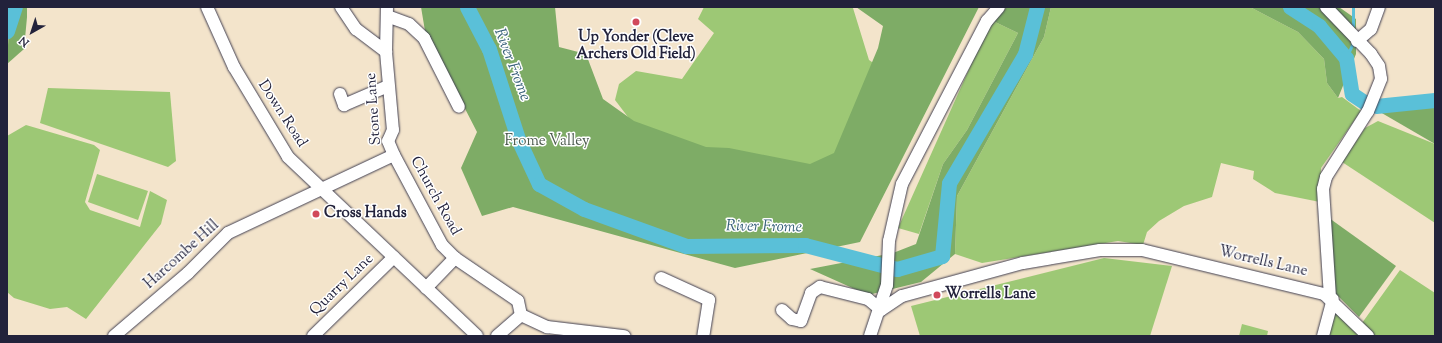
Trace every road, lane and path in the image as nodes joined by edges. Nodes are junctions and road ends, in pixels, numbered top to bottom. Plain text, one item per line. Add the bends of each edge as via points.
1 (207, 7) edge
2 (341, 7) edge
3 (991, 7) edge
4 (999, 7) edge
5 (1326, 7) edge
6 (1378, 7) edge
7 (387, 12) edge
8 (987, 21) junction
9 (1371, 29) junction
10 (1357, 41) junction
11 (386, 52) junction
12 (1371, 54) junction
13 (388, 86) junction
14 (340, 94) dead end
15 (459, 107) dead end
16 (394, 155) junction
17 (323, 191) junction
18 (394, 257) junction
19 (454, 258) junction
20 (661, 278) dead end
21 (426, 288) junction
22 (1332, 298) junction
23 (782, 310) dead end
24 (881, 310) junction
25 (521, 315) junction
26 (114, 336) edge
27 (313, 336) edge
28 (477, 336) edge
29 (497, 336) edge
30 (624, 336) edge
31 (703, 336) edge
32 (870, 336) edge
33 (1323, 336) edge
34 (1368, 336) edge

1 - 17 street, Down Road via 234,68 271,132 288,157
2 - 11 street, Stone Lane via 356,29
3 - 8 street
4 - 8 street
5 - 10 street
6 - 9 street
7 - 11 street
7 - 15 street via 409,24 424,38
8 - 24 street via 902,184
9 - 10 street
9 - 12 street
10 - 12 street
11 - 13 street, Stone Lane
12 - 22 street via 1379,66 1381,79 1368,111 1329,168 1323,189
13 - 14 street via 344,105
13 - 16 street, Stone Lane via 393,130 388,141
16 - 17 street, Church Road
16 - 19 street, Church Road via 442,245
17 - 18 street, Down Road
17 - 26 street, Harcombe Hill via 228,233 188,273
18 - 21 street, Down Road
18 - 27 street, Quarry Lane
19 - 21 street, Church Road
19 - 25 street, Church Road via 518,301
20 - 31 street via 709,300
21 - 28 street, Down Road
22 - 24 street, Worrells Lane via 1299,286 1146,251 1120,249 1023,263 960,278 902,296
22 - 33 street
22 - 34 street, Worrells Lane
23 - 24 street via 792,319 801,321 811,293 820,287 868,299
24 - 32 street
25 - 29 street
25 - 30 street via 547,327

